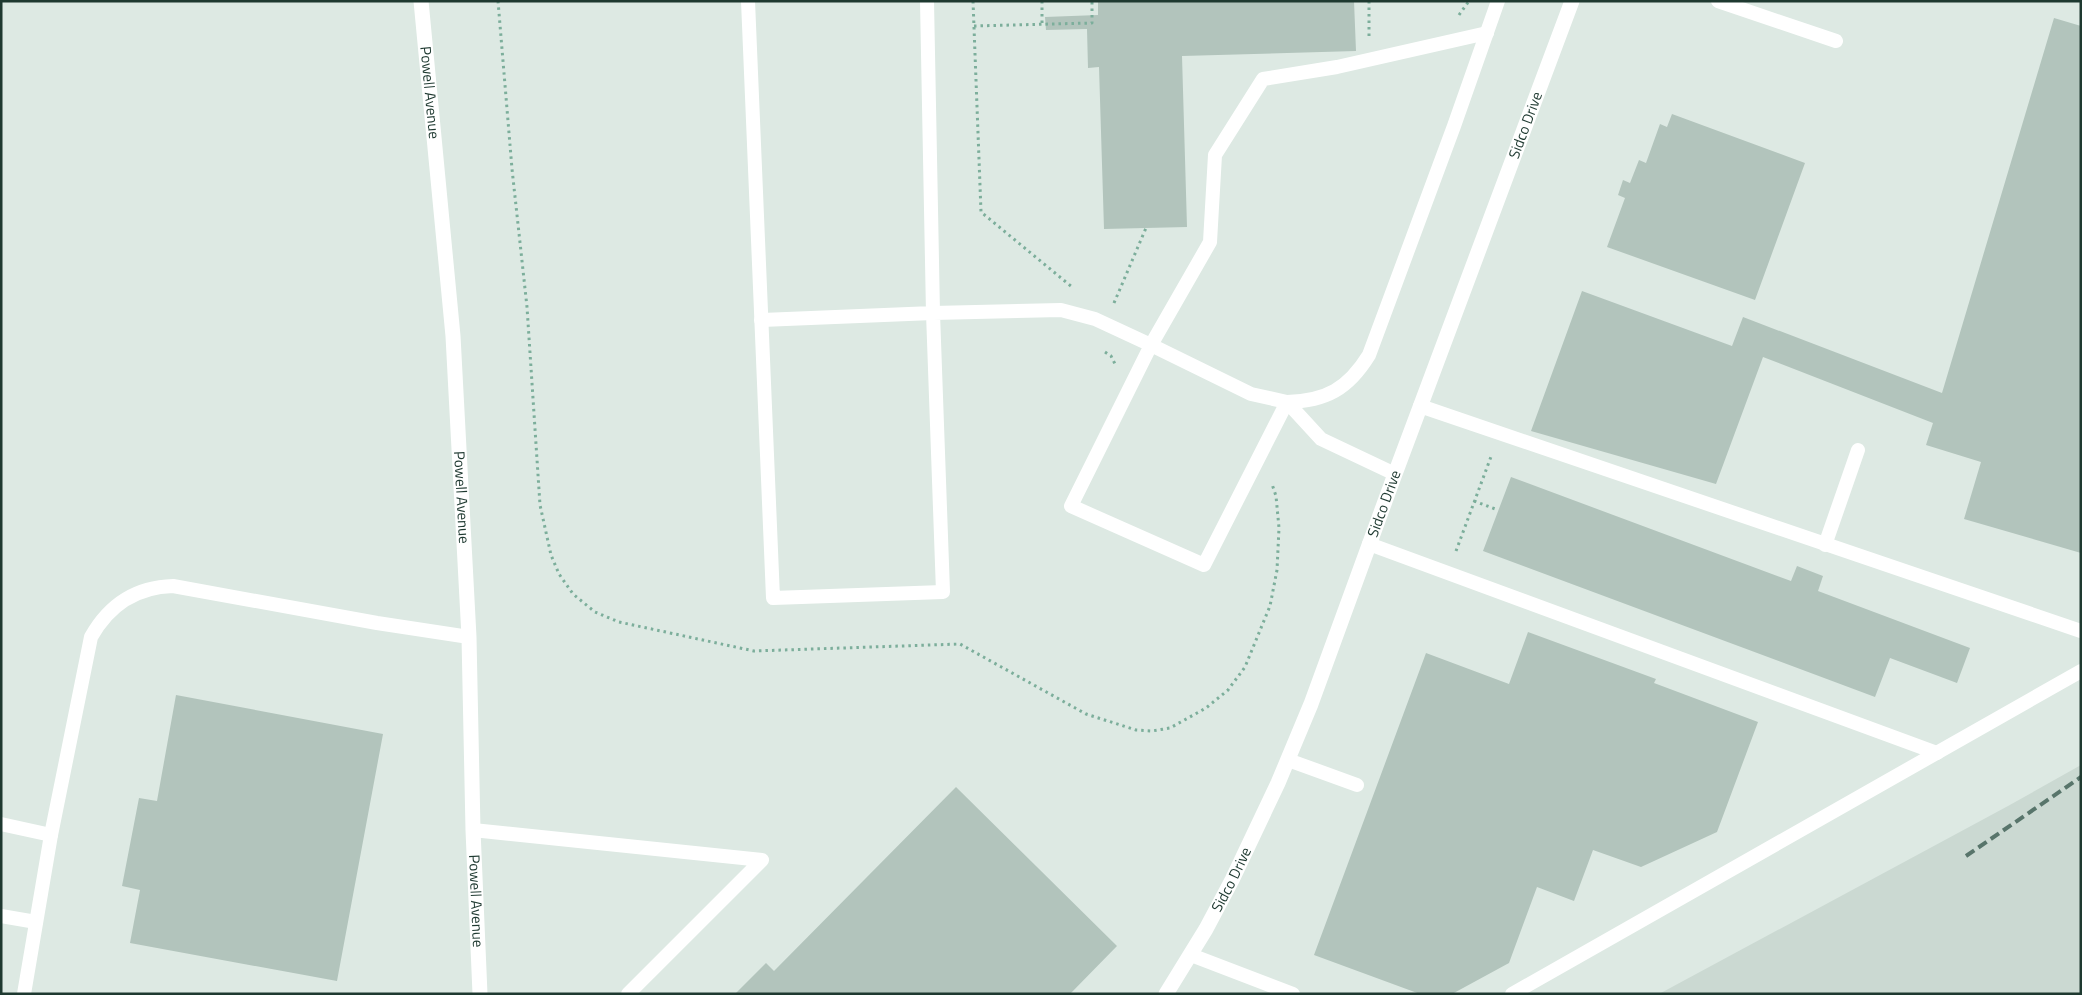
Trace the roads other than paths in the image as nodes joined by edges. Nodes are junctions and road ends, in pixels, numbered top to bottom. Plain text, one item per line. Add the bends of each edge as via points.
1 (421, 1) edge
2 (748, 1) edge
3 (927, 1) edge
4 (1498, 1) edge
5 (1572, 1) edge
6 (1718, 1) edge
7 (1487, 33) junction
8 (1836, 41) dead end
9 (933, 313) junction
10 (761, 320) junction
11 (1151, 345) junction
12 (1287, 402) junction
13 (1420, 406) junction
14 (1858, 450) dead end
15 (1395, 474) junction
16 (1370, 544) junction
17 (1825, 544) junction
18 (2081, 631) edge
19 (469, 637) junction
20 (2081, 671) edge
21 (1937, 753) junction
22 (1288, 760) junction
23 (1357, 785) dead end
24 (1, 824) edge
25 (473, 830) junction
26 (51, 835) junction
27 (1, 916) edge
28 (36, 922) junction
29 (1191, 955) junction
30 (24, 994) edge
31 (480, 994) edge
32 (628, 994) edge
33 (1166, 994) edge
34 (1293, 994) edge
35 (1512, 994) edge

1 - 19 street, Powell Avenue via 453,336
2 - 10 lane
3 - 9 lane
4 - 7 lane
5 - 13 street, Sidco Drive
6 - 8 lane
7 - 11 lane via 1338,67 1263,78 1215,155 1210,242
7 - 12 lane via 1369,355 1342,387 1308,402
9 - 10 lane
9 - 10 lane via 943,592 934,593 773,598
9 - 11 lane via 1061,310 1096,319
11 - 12 lane via 1251,394
11 - 12 lane via 1071,506 1204,565
12 - 15 lane via 1321,439
13 - 15 street, Sidco Drive
13 - 17 lane
14 - 17 lane
15 - 16 street, Sidco Drive
16 - 21 lane
16 - 22 street, Sidco Drive
17 - 18 lane
19 - 25 street, Powell Avenue
19 - 26 lane via 173,586 157,586 128,596 108,614 91,637
20 - 21 lane
21 - 35 lane
22 - 23 lane
22 - 29 street, Sidco Drive via 1232,880
24 - 26 lane
25 - 31 street, Powell Avenue
25 - 32 lane via 762,860
26 - 28 lane
27 - 28 lane
28 - 30 lane
29 - 33 street, Sidco Drive
29 - 34 lane

